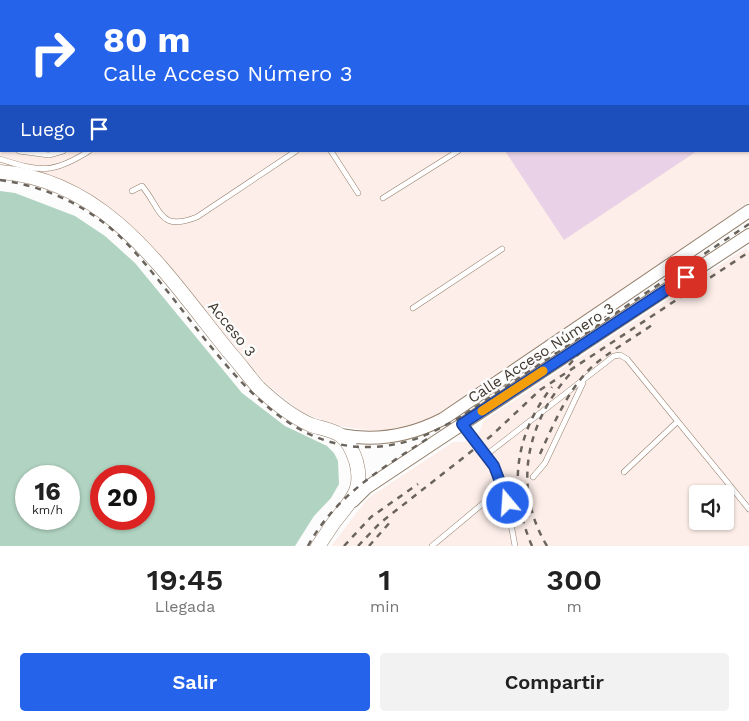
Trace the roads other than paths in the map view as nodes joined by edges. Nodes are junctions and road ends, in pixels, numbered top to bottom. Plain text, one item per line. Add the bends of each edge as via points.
1 (25, 152) edge
2 (60, 152) edge
3 (87, 152) edge
4 (294, 152) edge
5 (332, 152) edge
6 (456, 152) edge
7 (0, 159) edge
8 (0, 172) edge
9 (132, 191) dead end
10 (358, 193) dead end
11 (383, 198) dead end
12 (749, 211) edge
13 (749, 235) edge
14 (502, 249) dead end
15 (413, 308) dead end
16 (584, 380) junction
17 (677, 422) junction
18 (462, 424) junction
19 (340, 435) junction
20 (486, 456) junction
21 (624, 472) dead end
22 (534, 477) dead end
23 (504, 486) junction
24 (353, 501) junction
25 (749, 509) edge
26 (318, 546) edge
27 (432, 546) edge
28 (515, 546) edge

1 - 2 lane via 49,156
3 - 7 lane via 67,165 49,169
4 - 9 lane via 197,217 182,223 166,220 142,186
5 - 10 lane
6 - 11 lane
8 - 19 main road, Acceso 3 via 23,174 54,183 110,215 136,239 259,387 283,408 309,424
12 - 19 street, Calle Acceso Número 3 via 429,427 377,439
13 - 18 street, Calle Acceso Número 3
14 - 15 lane
16 - 17 lane via 614,356 627,359
16 - 20 lane
16 - 22 lane via 545,463
17 - 21 lane
17 - 25 lane
18 - 20 lane
18 - 24 street, Calle Acceso Número 3 via 366,488
19 - 24 main road via 353,452 358,473
20 - 23 lane
23 - 27 lane
23 - 28 lane
24 - 26 main road

